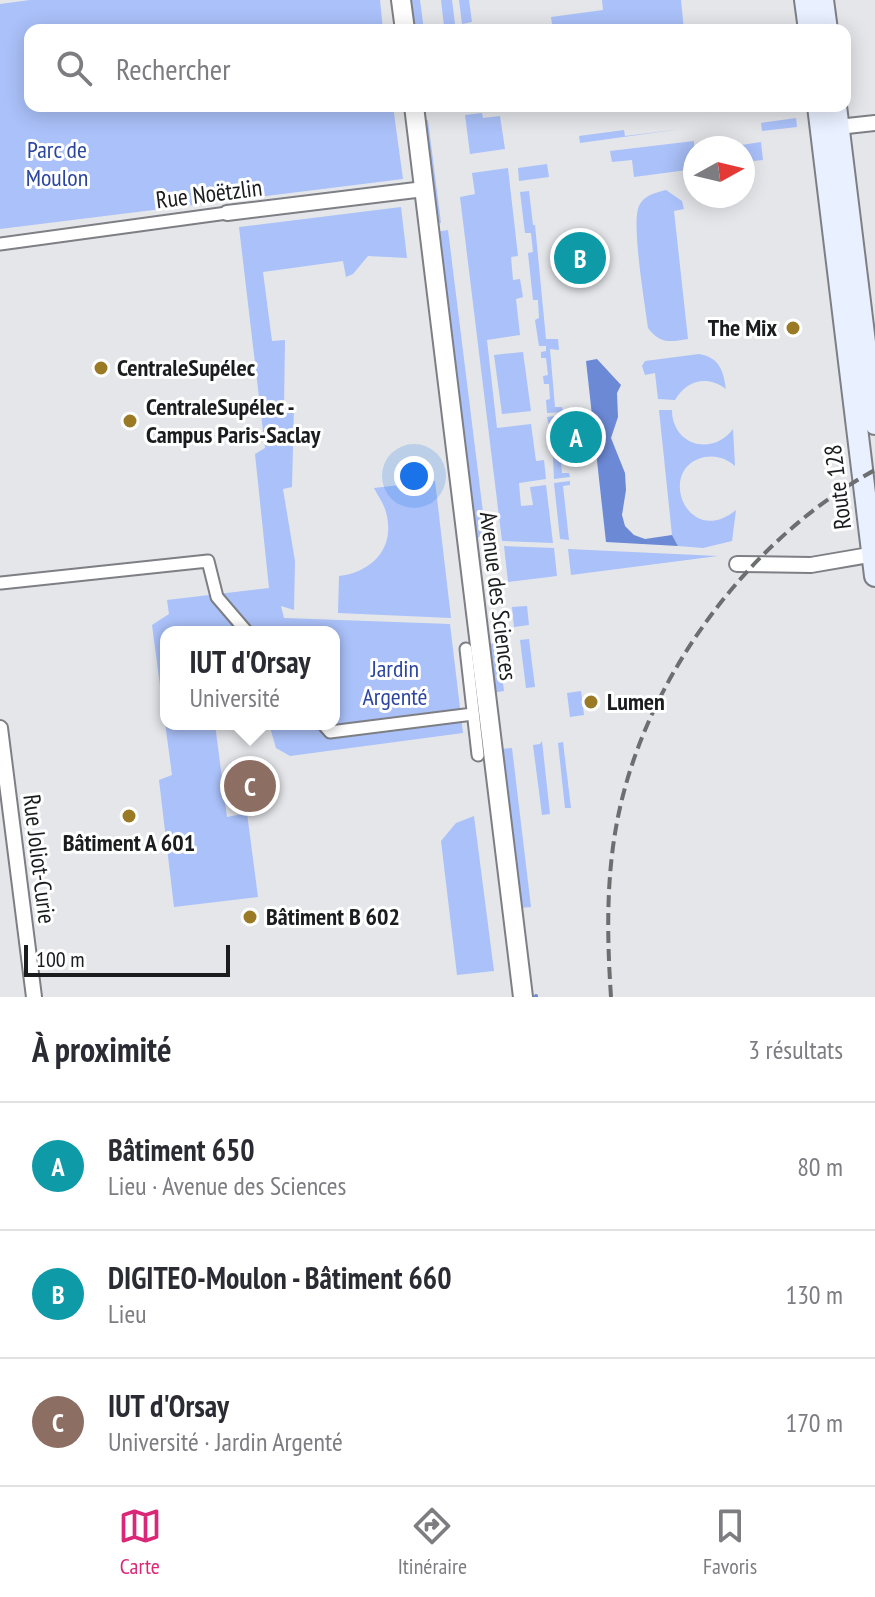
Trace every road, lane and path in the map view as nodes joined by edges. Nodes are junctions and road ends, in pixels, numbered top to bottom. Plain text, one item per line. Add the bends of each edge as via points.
1 (401, 0) edge
2 (805, 0) edge
3 (823, 0) edge
4 (404, 24) edge
5 (808, 24) edge
6 (826, 24) edge
7 (415, 112) edge
8 (819, 112) edge
9 (837, 116) edge
10 (875, 123) edge
11 (424, 189) junction
12 (227, 213) joint
13 (0, 244) edge
14 (875, 424) edge
15 (874, 554) edge
16 (737, 564) dead end
17 (875, 576) edge
18 (1, 583) edge
19 (242, 626) edge
20 (466, 649) dead end
21 (477, 720) junction
22 (0, 728) edge
23 (328, 730) edge
24 (478, 755) dead end
25 (34, 997) edge
26 (523, 997) edge

1 - 4 street
2 - 5 main road
3 - 6 main road
7 - 11 street, Avenue des Sciences
8 - 15 main road, Route 128
9 - 10 street
9 - 14 main road, Route 128
11 - 12 street, Rue Noëtzlin
11 - 26 street, Avenue des Sciences
12 - 13 street, Rue Noëtzlin
15 - 16 street via 811,565
15 - 17 main road, Route 128
18 - 19 street via 208,561 217,597
20 - 21 street
21 - 23 street
21 - 24 street
22 - 25 street, Rue Joliot-Curie

